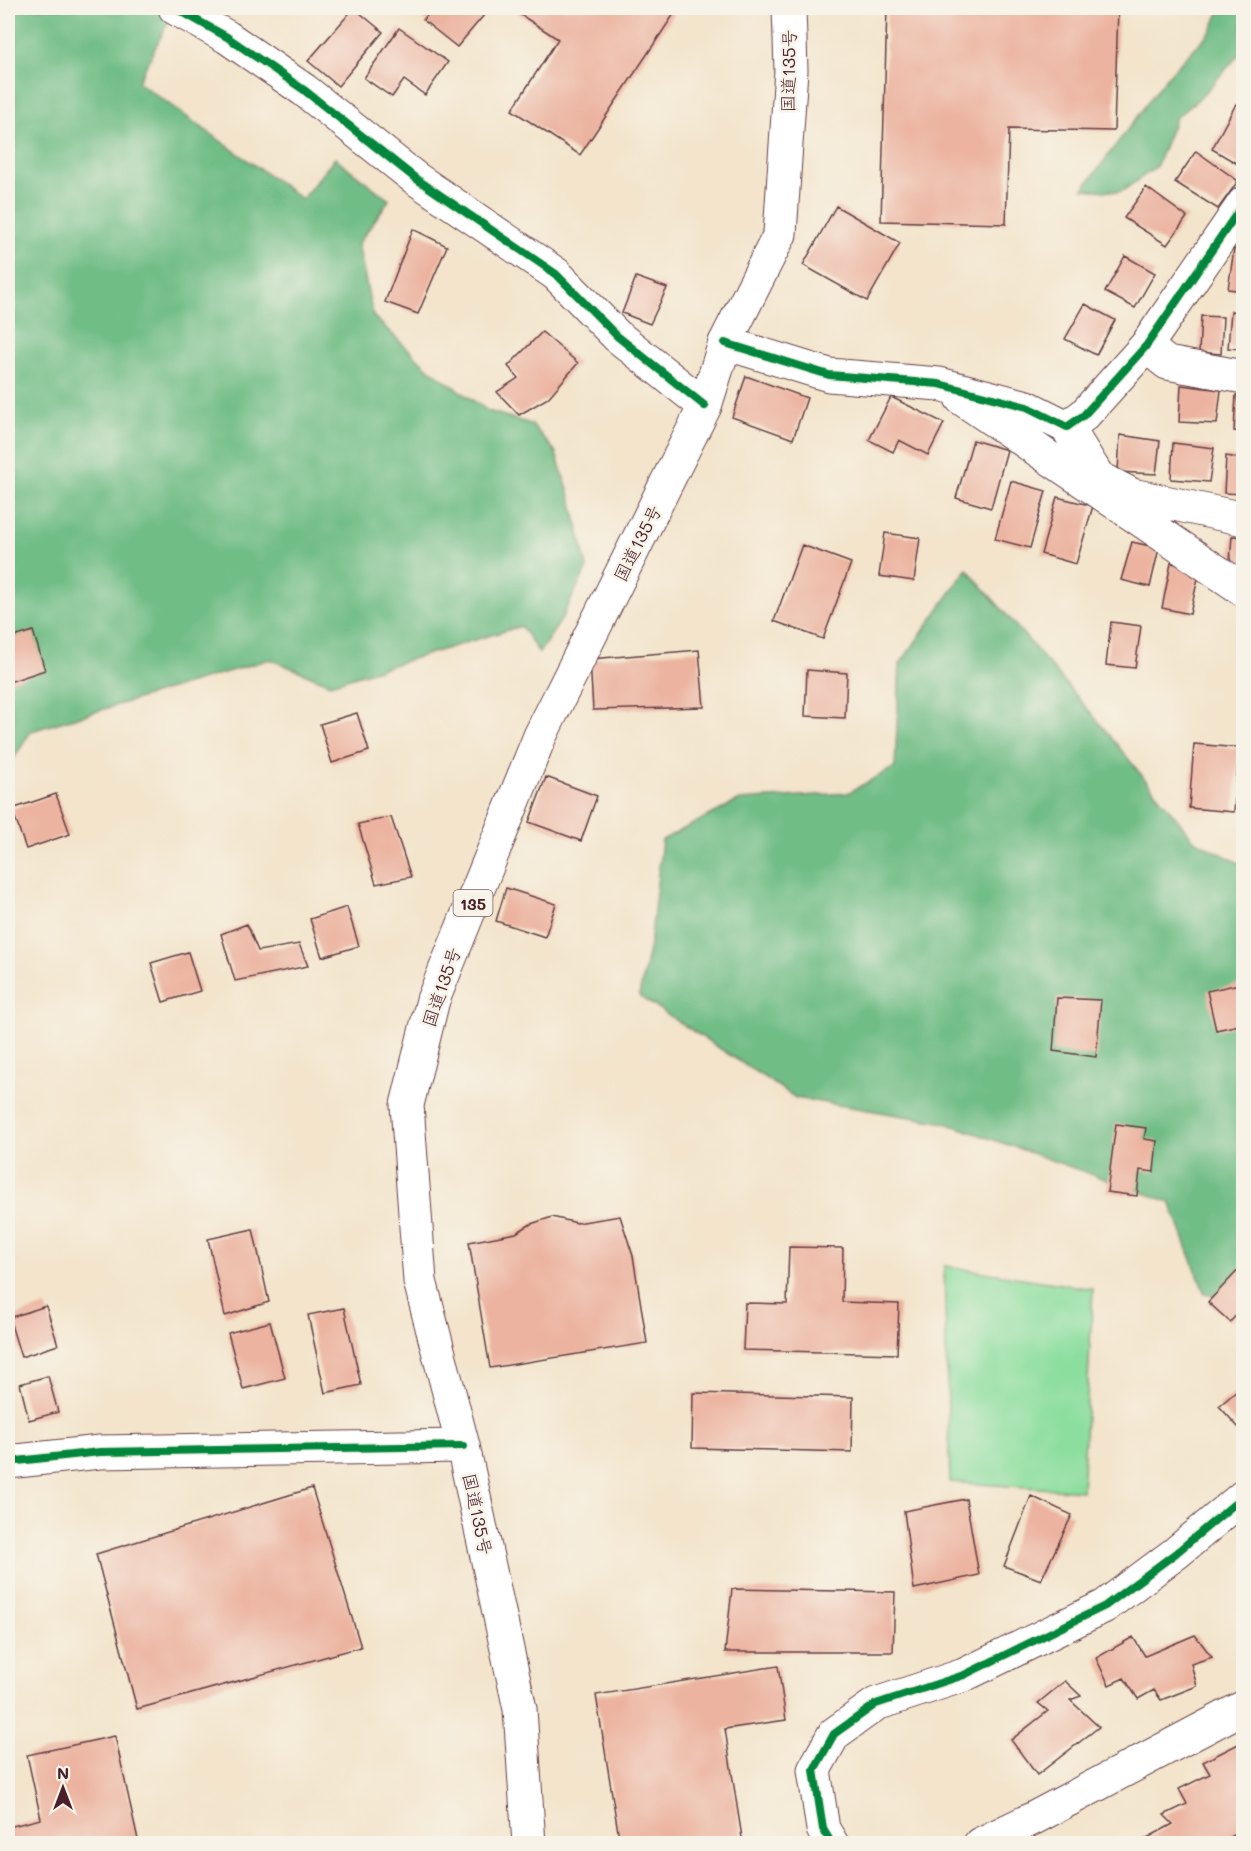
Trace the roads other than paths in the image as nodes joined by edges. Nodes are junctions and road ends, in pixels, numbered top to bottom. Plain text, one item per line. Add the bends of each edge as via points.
1 (175, 8) edge
2 (789, 8) edge
3 (1241, 214) edge
4 (725, 343) junction
5 (1146, 346) junction
6 (1244, 377) edge
7 (939, 384) junction
8 (705, 406) junction
9 (1067, 426) junction
10 (1244, 519) edge
11 (1244, 590) edge
12 (463, 1446) junction
13 (8, 1462) edge
14 (1244, 1496) edge
15 (1244, 1707) edge
16 (529, 1844) edge
17 (832, 1844) edge
18 (980, 1844) edge

1 - 8 main road via 227,37 304,90 416,178 556,274 617,336
2 - 4 main road, 国道135号 / 135 via 791,70 780,234
3 - 5 main road
4 - 7 main road via 829,375
4 - 8 main road, 国道135号 / 135
5 - 6 main road via 1167,363
5 - 9 main road via 1084,415
7 - 9 main road via 1027,407
7 - 11 main road
8 - 12 main road, 国道135号 / 135 via 540,736 434,1000 407,1105 420,1281
9 - 10 main road via 1098,477 1132,495
12 - 13 main road via 100,1452
12 - 16 main road, 国道135号 / 135 via 520,1709
14 - 17 main road via 1105,1606 964,1675 876,1704 834,1734 814,1770 823,1829
15 - 18 main road

